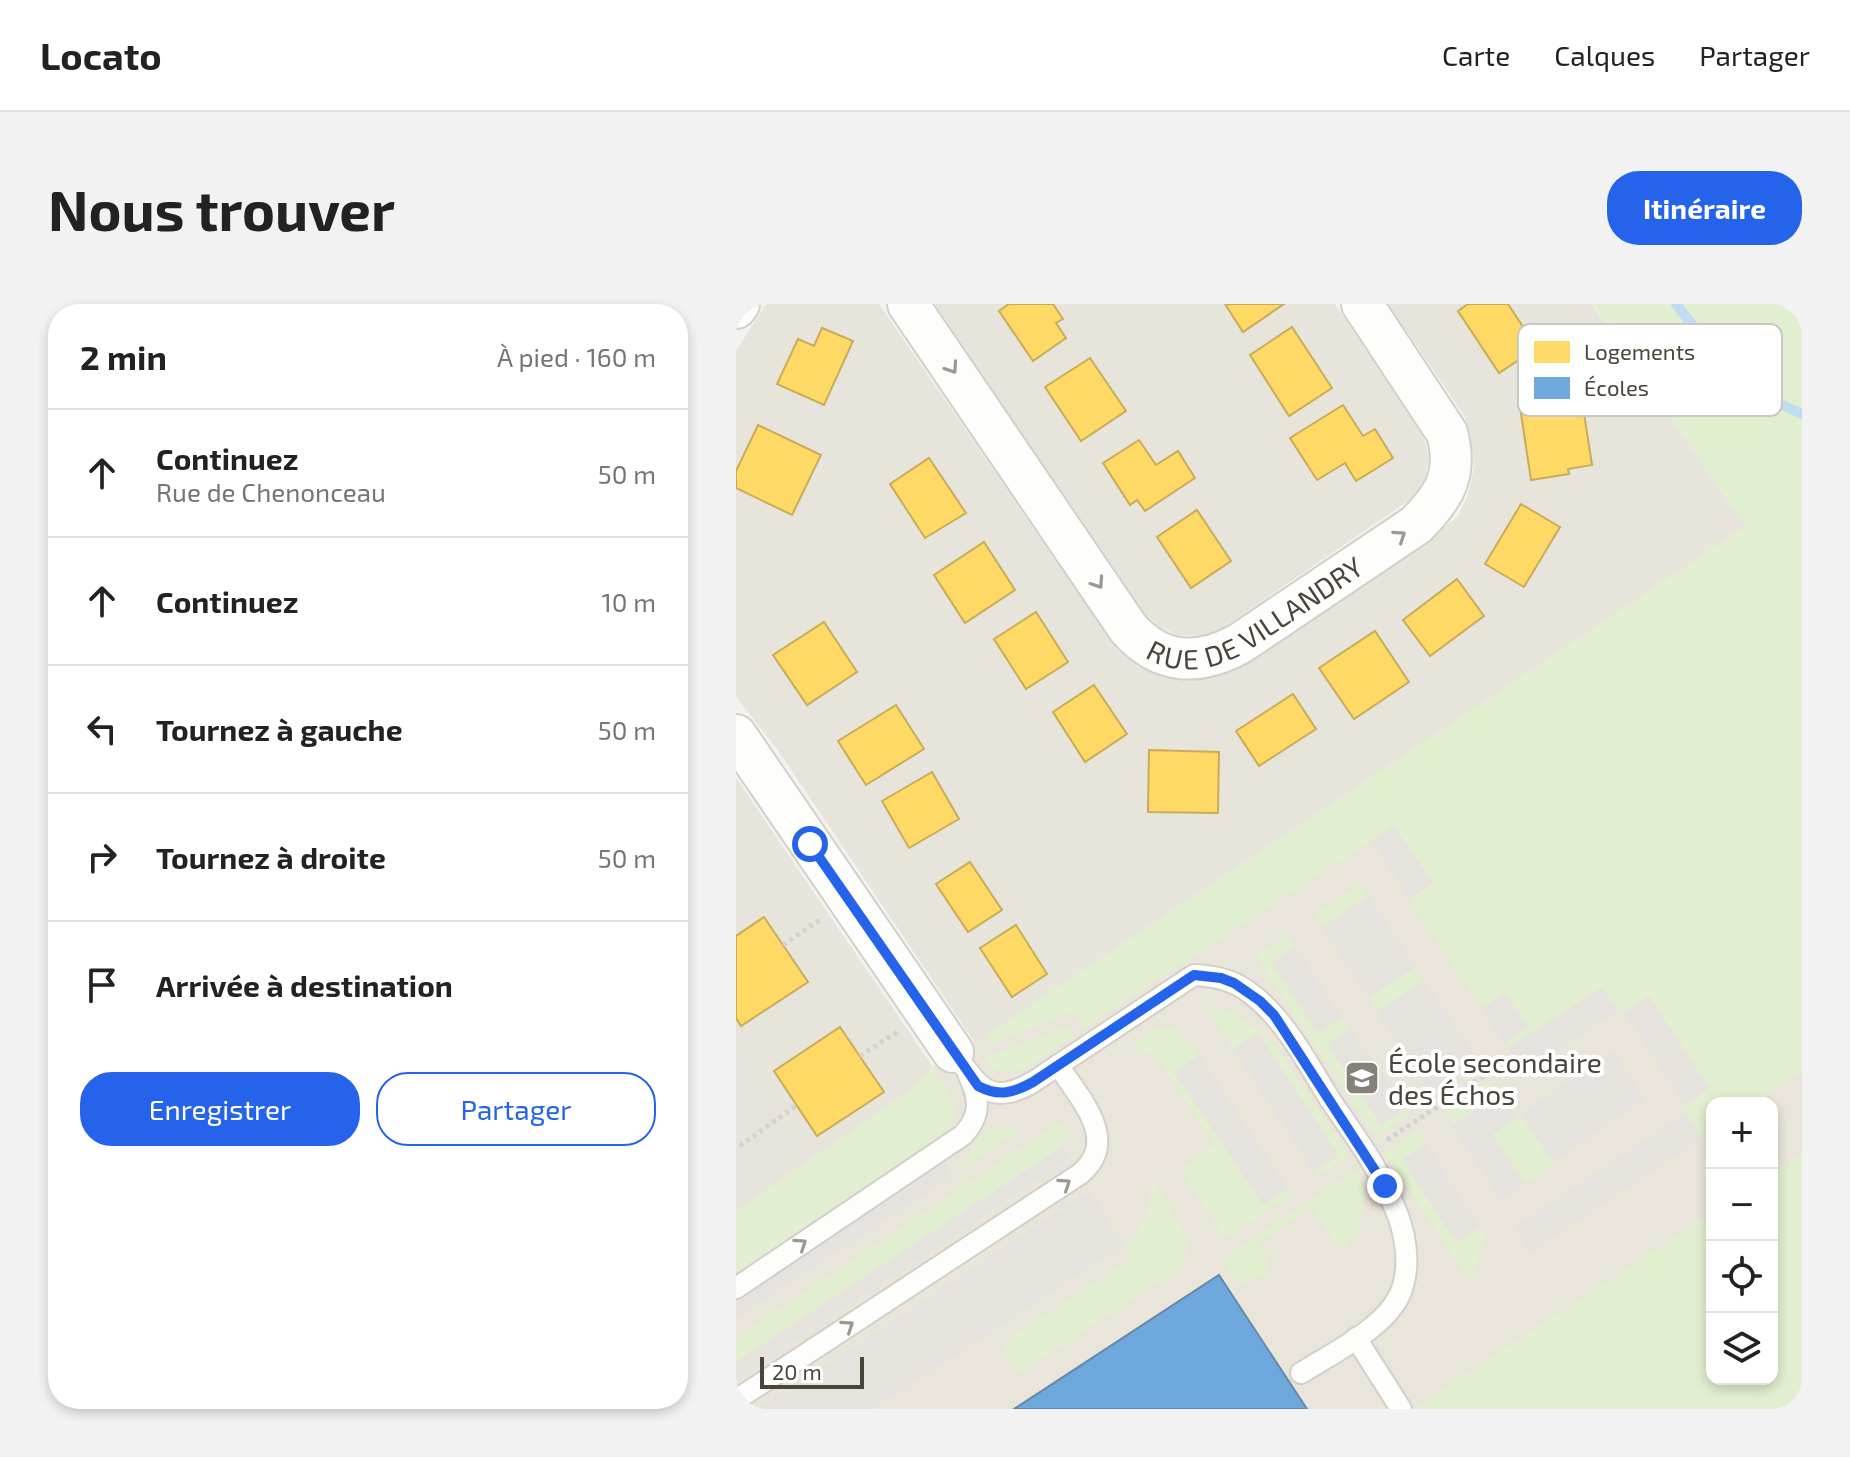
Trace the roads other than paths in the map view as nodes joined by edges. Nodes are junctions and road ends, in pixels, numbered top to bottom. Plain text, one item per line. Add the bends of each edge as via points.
1 (908, 304) edge
2 (1362, 304) edge
3 (736, 735) edge
4 (961, 1064) junction
5 (1058, 1065) junction
6 (736, 1288) edge
7 (1356, 1338) junction
8 (1301, 1373) dead end
9 (736, 1400) edge
10 (1401, 1409) edge

1 -> 2 street, RUE DE VILLANDRY via 1128,628 1153,650 1189,660 1223,653 1252,635 1416,525 1445,489 1452,451 1447,433
3 - 4 street
4 - 5 lane via 978,1086 1008,1093
6 -> 4 lane via 963,1135 978,1112 977,1094
5 - 7 lane via 1194,975 1221,978 1246,990 1274,1015 1366,1154 1395,1206 1404,1240 1406,1270 1398,1300
9 -> 5 lane via 1086,1169 1098,1149 1098,1131
7 - 8 lane
7 - 10 lane

